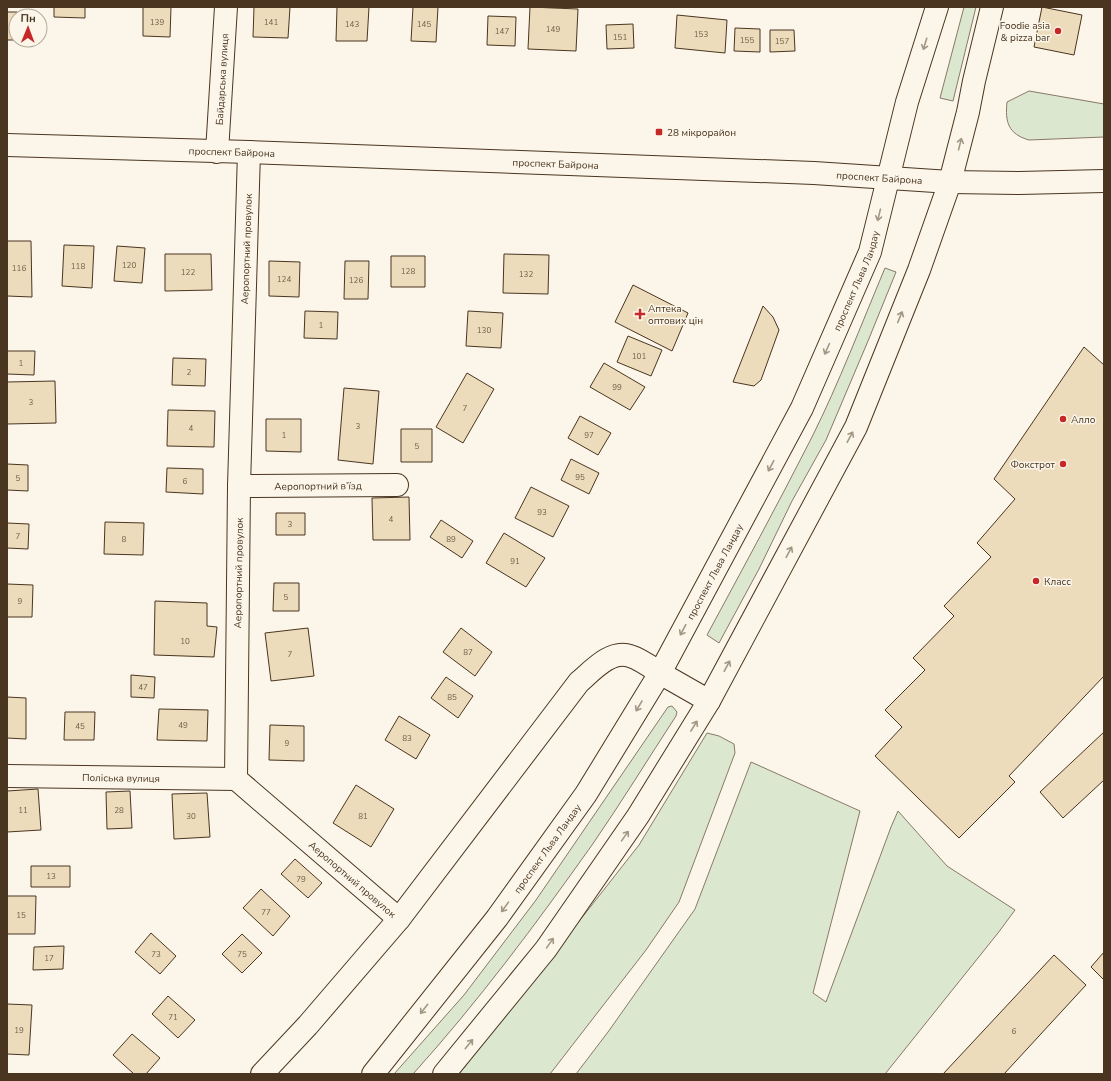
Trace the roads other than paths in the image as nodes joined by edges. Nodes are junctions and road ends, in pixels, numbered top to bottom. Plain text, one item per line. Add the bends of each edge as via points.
1 (226, 7) edge
2 (937, 7) edge
3 (992, 7) edge
4 (7, 145) edge
5 (217, 152) junction
6 (249, 152) junction
7 (889, 177) junction
8 (1104, 181) edge
9 (950, 182) junction
10 (397, 485) dead end
11 (239, 486) junction
12 (660, 673) junction
13 (709, 701) junction
14 (7, 776) edge
15 (236, 779) junction
16 (399, 920) junction
17 (262, 1074) edge
18 (373, 1074) edge
19 (444, 1074) edge

1 - 5 main road, Байдарська вулиця
2 -> 7 main road, проспект Льва Ландау via 907,102
9 -> 3 main road
4 - 5 main road, проспект Байрона
5 - 6 main road, проспект Байрона
6 - 7 main road, проспект Байрона
6 - 11 main road, Аеропортний провулок
7 - 9 main road, проспект Байрона
7 -> 12 main road, проспект Льва Ландау via 870,252 802,408
8 - 9 main road, проспект Байрона
13 -> 9 main road via 856,427 919,270
10 - 11 main road, Аеропортний в’їзд
11 - 15 main road, Аеропортний провулок
12 - 13 main road
12 - 16 main road via 628,655 618,655 610,658 579,682
12 -> 18 main road, проспект Льва Ландау via 582,800 497,918
19 -> 13 main road via 546,949 638,816
14 - 15 main road, Поліська вулиця
15 - 16 main road, Аеропортний провулок
16 - 17 main road

